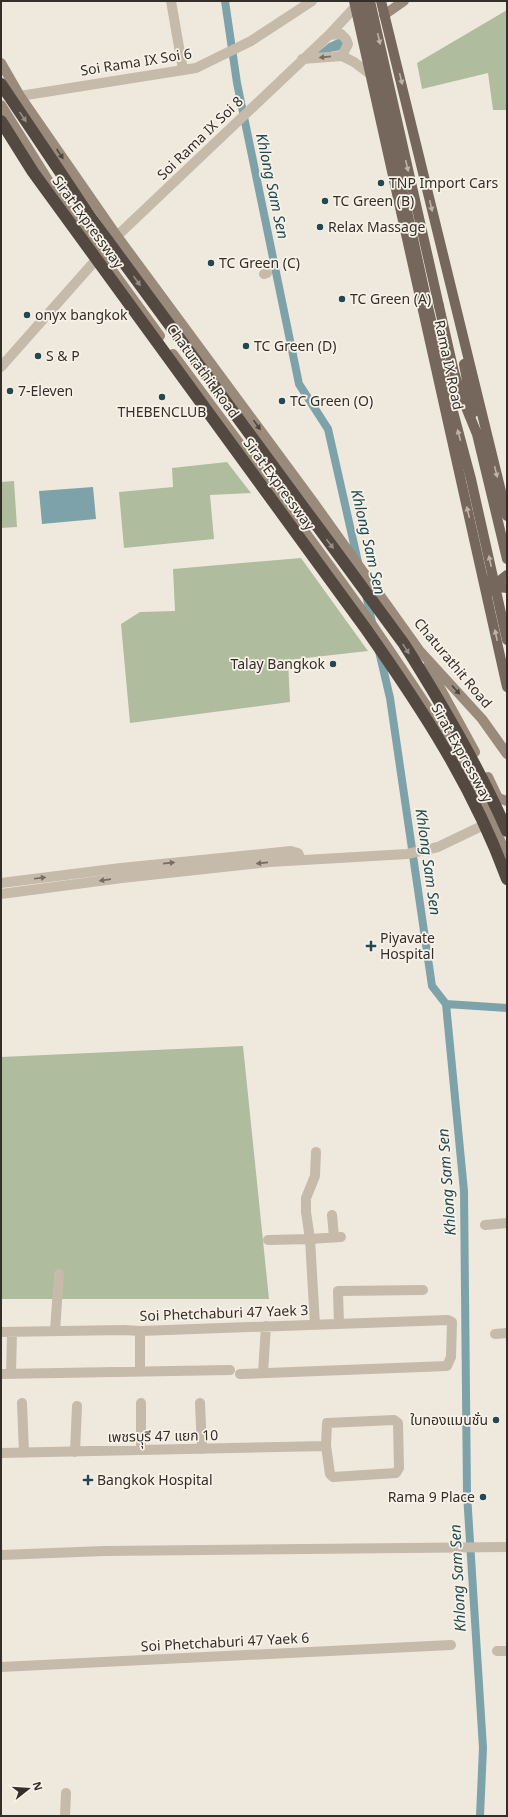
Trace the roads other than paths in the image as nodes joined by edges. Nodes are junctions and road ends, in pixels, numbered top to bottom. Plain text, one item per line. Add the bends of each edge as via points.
1 (170, 1) edge
2 (312, 1) edge
3 (370, 1) edge
4 (404, 1) edge
5 (382, 2) edge
6 (356, 3) edge
7 (384, 14) junction
8 (360, 27) junction
9 (329, 35) junction
10 (342, 56) junction
11 (302, 59) junction
12 (1, 63) edge
13 (183, 70) junction
14 (370, 74) junction
15 (1, 84) edge
16 (20, 96) junction
17 (1, 105) edge
18 (1, 122) edge
19 (117, 236) junction
20 (100, 254) junction
21 (443, 258) junction
22 (1, 367) edge
23 (477, 434) junction
24 (507, 516) edge
25 (507, 559) edge
26 (507, 575) edge
27 (484, 577) junction
28 (507, 588) edge
29 (488, 596) junction
30 (507, 640) edge
31 (419, 650) junction
32 (507, 687) edge
33 (507, 754) edge
34 (503, 799) edge
35 (491, 822) junction
36 (507, 830) edge
37 (507, 856) edge
38 (507, 879) edge
39 (58, 881) junction
40 (1, 883) edge
41 (1, 894) edge
42 (316, 1152) dead end
43 (332, 1215) dead end
44 (507, 1223) edge
45 (485, 1225) dead end
46 (310, 1238) junction
47 (268, 1240) dead end
48 (59, 1274) dead end
49 (423, 1290) dead end
50 (339, 1324) junction
51 (315, 1325) junction
52 (266, 1326) junction
53 (56, 1331) junction
54 (140, 1331) junction
55 (1, 1332) edge
56 (12, 1332) junction
57 (507, 1333) edge
58 (495, 1334) dead end
59 (230, 1370) dead end
60 (140, 1371) junction
61 (263, 1373) junction
62 (6, 1374) edge
63 (240, 1374) dead end
64 (22, 1403) dead end
65 (141, 1403) dead end
66 (200, 1403) dead end
67 (77, 1406) dead end
68 (326, 1446) junction
69 (202, 1449) junction
70 (141, 1450) junction
71 (1, 1452) edge
72 (75, 1452) junction
73 (24, 1453) junction
74 (507, 1547) edge
75 (1, 1555) edge
76 (451, 1645) dead end
77 (1, 1667) edge
78 (66, 1793) dead end
79 (65, 1816) edge

1 - 13 street
2 - 13 street, Soi Rama IX Soi 6 via 251,41 196,68
3 -> 23 main road, Rama IX Road, bridge via 454,372
4 - 7 main road
5 - 7 main road, Rama IX Road
5 - 8 main road
6 - 8 main road, Rama IX Road
6 - 9 street, Soi Rama IX Soi 8
30 -> 6 main road, Rama IX Road, bridge via 471,479
7 - 8 main road
7 -> 21 main road, Rama IX Road
8 - 14 main road, Rama IX Road
9 - 10 street via 341,34 346,39 348,44
9 - 11 street, Soi Rama IX Soi 8
10 -> 11 street
10 - 14 street
11 - 19 street, Soi Rama IX Soi 8
12 - 16 main road, Chaturathit Road
13 - 16 street, Soi Rama IX Soi 6
27 -> 14 main road, Rama IX Road
15 -> 36 highway, Sirat Expressway, bridge via 91,218 404,644 445,710
16 -> 19 main road, Chaturathit Road
17 - 20 main road, Chaturathit Road via 58,196
18 - 38 highway, Sirat Expressway, bridge via 38,178 411,694 445,747 475,804
19 - 20 street, Soi Rama IX Soi 8
19 -> 31 main road, Chaturathit Road
20 - 22 street, Soi Rama IX Soi 8
20 - 35 main road, Chaturathit Road via 339,577 422,697
21 - 23 main road
21 -> 24 main road, Rama IX Road
23 - 25 main road, Rama IX Road
26 - 27 main road via 497,583 490,583
27 - 29 main road, Rama IX Road
28 - 29 main road via 493,589
32 -> 29 main road, Rama IX Road
31 -> 33 main road, Chaturathit Road via 482,719
31 - 34 main road
34 - 35 main road
35 - 37 main road, Chaturathit Road
35 - 39 street via 448,843 407,854 237,861
40 -> 39 street
39 - 41 street
42 - 46 street via 315,1176 306,1198
43 - 46 street via 338,1237
44 - 45 street
46 - 47 street
46 - 51 street
48 - 53 street
49 - 50 street via 338,1291
50 - 51 street, Soi Phetchaburi 47 Yaek 3
50 - 61 street, Soi Phetchaburi 47 Yaek 3 via 448,1320 452,1322 451,1357 447,1366
51 - 52 street, Soi Phetchaburi 47 Yaek 3
52 - 54 street, Soi Phetchaburi 47 Yaek 3
52 - 61 street
53 - 54 street, Soi Phetchaburi 47 Yaek 3
53 - 56 street, Soi Phetchaburi 47 Yaek 3
54 - 60 street
55 - 56 street, Soi Phetchaburi 47 Yaek 3
56 - 62 street
57 - 58 street
59 - 60 street
60 - 62 street
61 - 63 street
64 - 73 street
65 - 70 street
66 - 69 street
67 - 72 street
68 - 68 street via 326,1426 329,1422 396,1420 399,1468 396,1473 333,1477 328,1469
68 - 69 street, เพชรบุุรี 47 แยก 10
69 - 70 street, เพชรบุุรี 47 แยก 10
70 - 72 street, เพชรบุุรี 47 แยก 10
71 - 73 street, เพชรบุุรี 47 แยก 10
72 - 73 street, เพชรบุุรี 47 แยก 10
74 - 75 street via 111,1550
76 - 77 street, Soi Phetchaburi 47 Yaek 6
78 - 79 street

